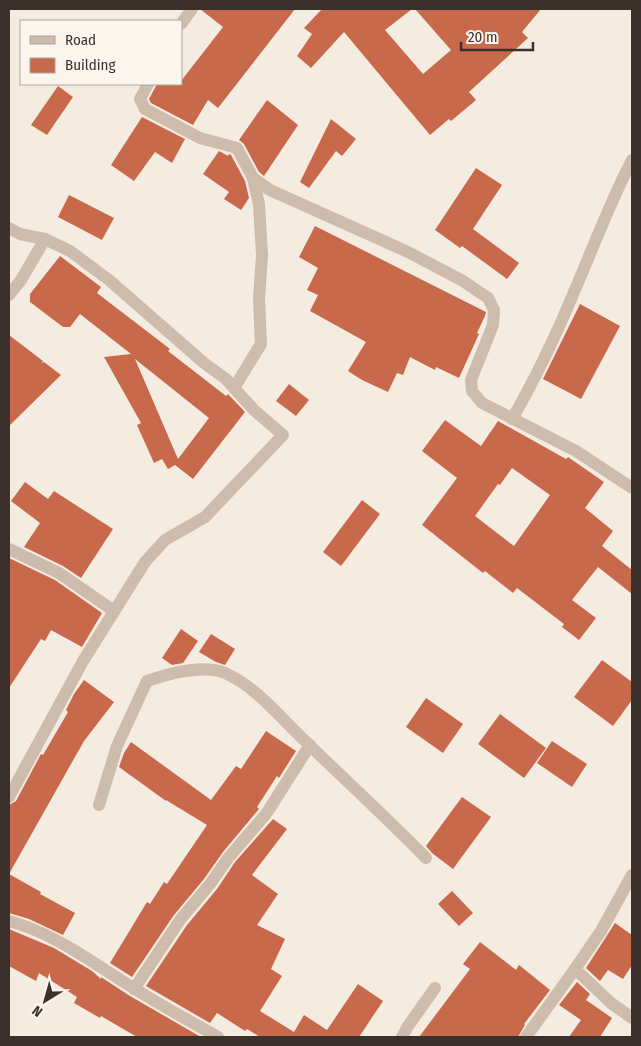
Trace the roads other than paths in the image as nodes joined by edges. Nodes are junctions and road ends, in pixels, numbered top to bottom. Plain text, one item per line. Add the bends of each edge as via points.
1 (192, 9) edge
2 (182, 23) edge
3 (147, 85) edge
4 (632, 160) edge
5 (253, 178) junction
6 (9, 228) edge
7 (45, 239) junction
8 (9, 296) edge
9 (234, 388) junction
10 (512, 419) junction
11 (632, 488) edge
12 (9, 549) edge
13 (114, 611) junction
14 (310, 745) junction
15 (9, 797) edge
16 (99, 805) dead end
17 (426, 858) dead end
18 (632, 875) edge
19 (9, 921) edge
20 (575, 969) junction
21 (134, 988) junction
22 (435, 988) dead end
23 (632, 1018) edge
24 (218, 1037) edge
25 (402, 1037) edge
26 (526, 1037) edge

1 - 2 street
3 - 5 street via 140,99 145,109 200,138 237,148
4 - 10 street via 577,287
5 - 9 street via 259,204 261,344
5 - 10 street via 270,190 416,256 488,298 494,310 493,326 471,380 472,392 482,402
6 - 7 street via 20,234
7 - 8 street
7 - 9 street via 70,251 109,280
9 - 13 street via 283,435 204,517 166,540 145,562
10 - 11 street via 576,451
12 - 13 street via 59,573
13 - 15 street
14 - 16 street via 251,689 223,672 194,669 160,676 147,681 117,746
14 - 17 street
14 - 21 street via 266,814 180,920
18 - 20 street via 601,931
19 - 21 street via 69,947
20 - 23 street
20 - 26 street
21 - 24 street
22 - 25 street

